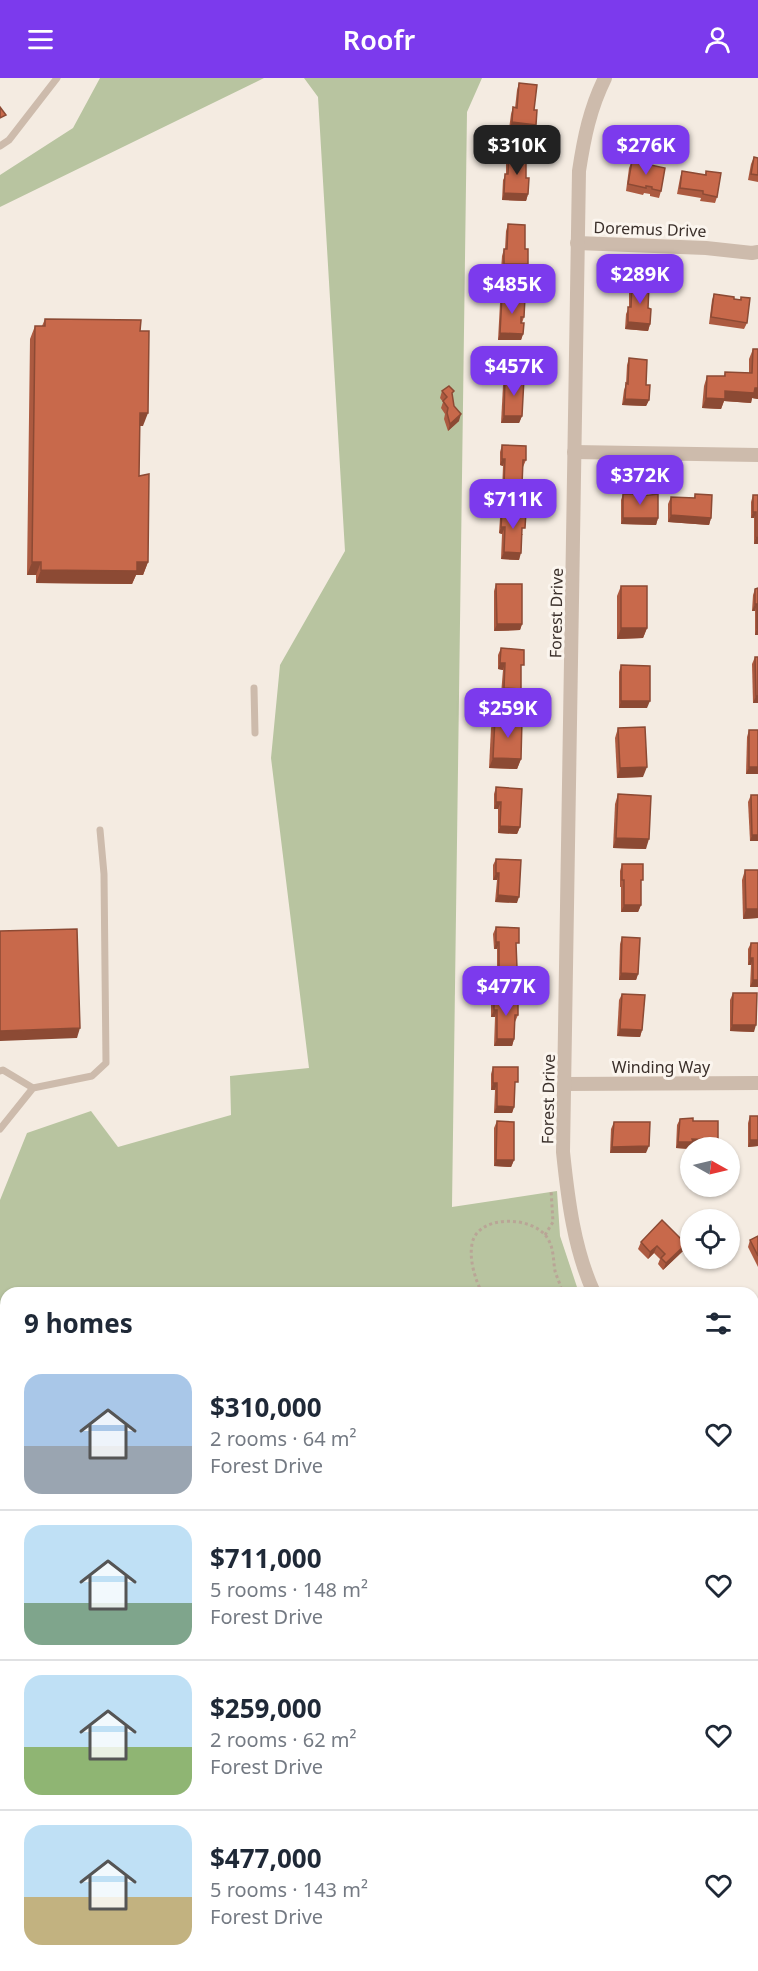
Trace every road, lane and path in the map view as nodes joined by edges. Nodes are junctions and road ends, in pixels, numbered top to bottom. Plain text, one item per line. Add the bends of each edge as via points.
1 (57, 78) edge
2 (605, 78) edge
3 (0, 146) edge
4 (577, 243) junction
5 (758, 252) edge
6 (574, 452) junction
7 (758, 455) edge
8 (254, 688) dead end
9 (255, 734) dead end
10 (100, 831) dead end
11 (0, 1071) edge
12 (758, 1083) edge
13 (565, 1084) junction
14 (33, 1088) junction
15 (0, 1129) edge
16 (551, 1190) dead end
17 (545, 1235) junction
18 (479, 1287) edge
19 (560, 1287) edge
20 (592, 1287) edge

1 - 3 lane via 9,140
2 - 4 street, Forest Drive via 591,109 584,140
4 - 5 street, Doremus Drive
4 - 6 street, Forest Drive
6 - 7 street
6 - 13 street, Forest Drive
8 - 9 lane
10 - 14 lane via 106,1063 92,1076
11 - 14 lane
12 - 13 street, Winding Way
13 - 20 street, Forest Drive via 563,1152 567,1194
14 - 15 lane
16 - 17 path via 553,1222
17 - 18 path via 530,1224 507,1221 488,1225 472,1242
17 - 19 path via 552,1247

